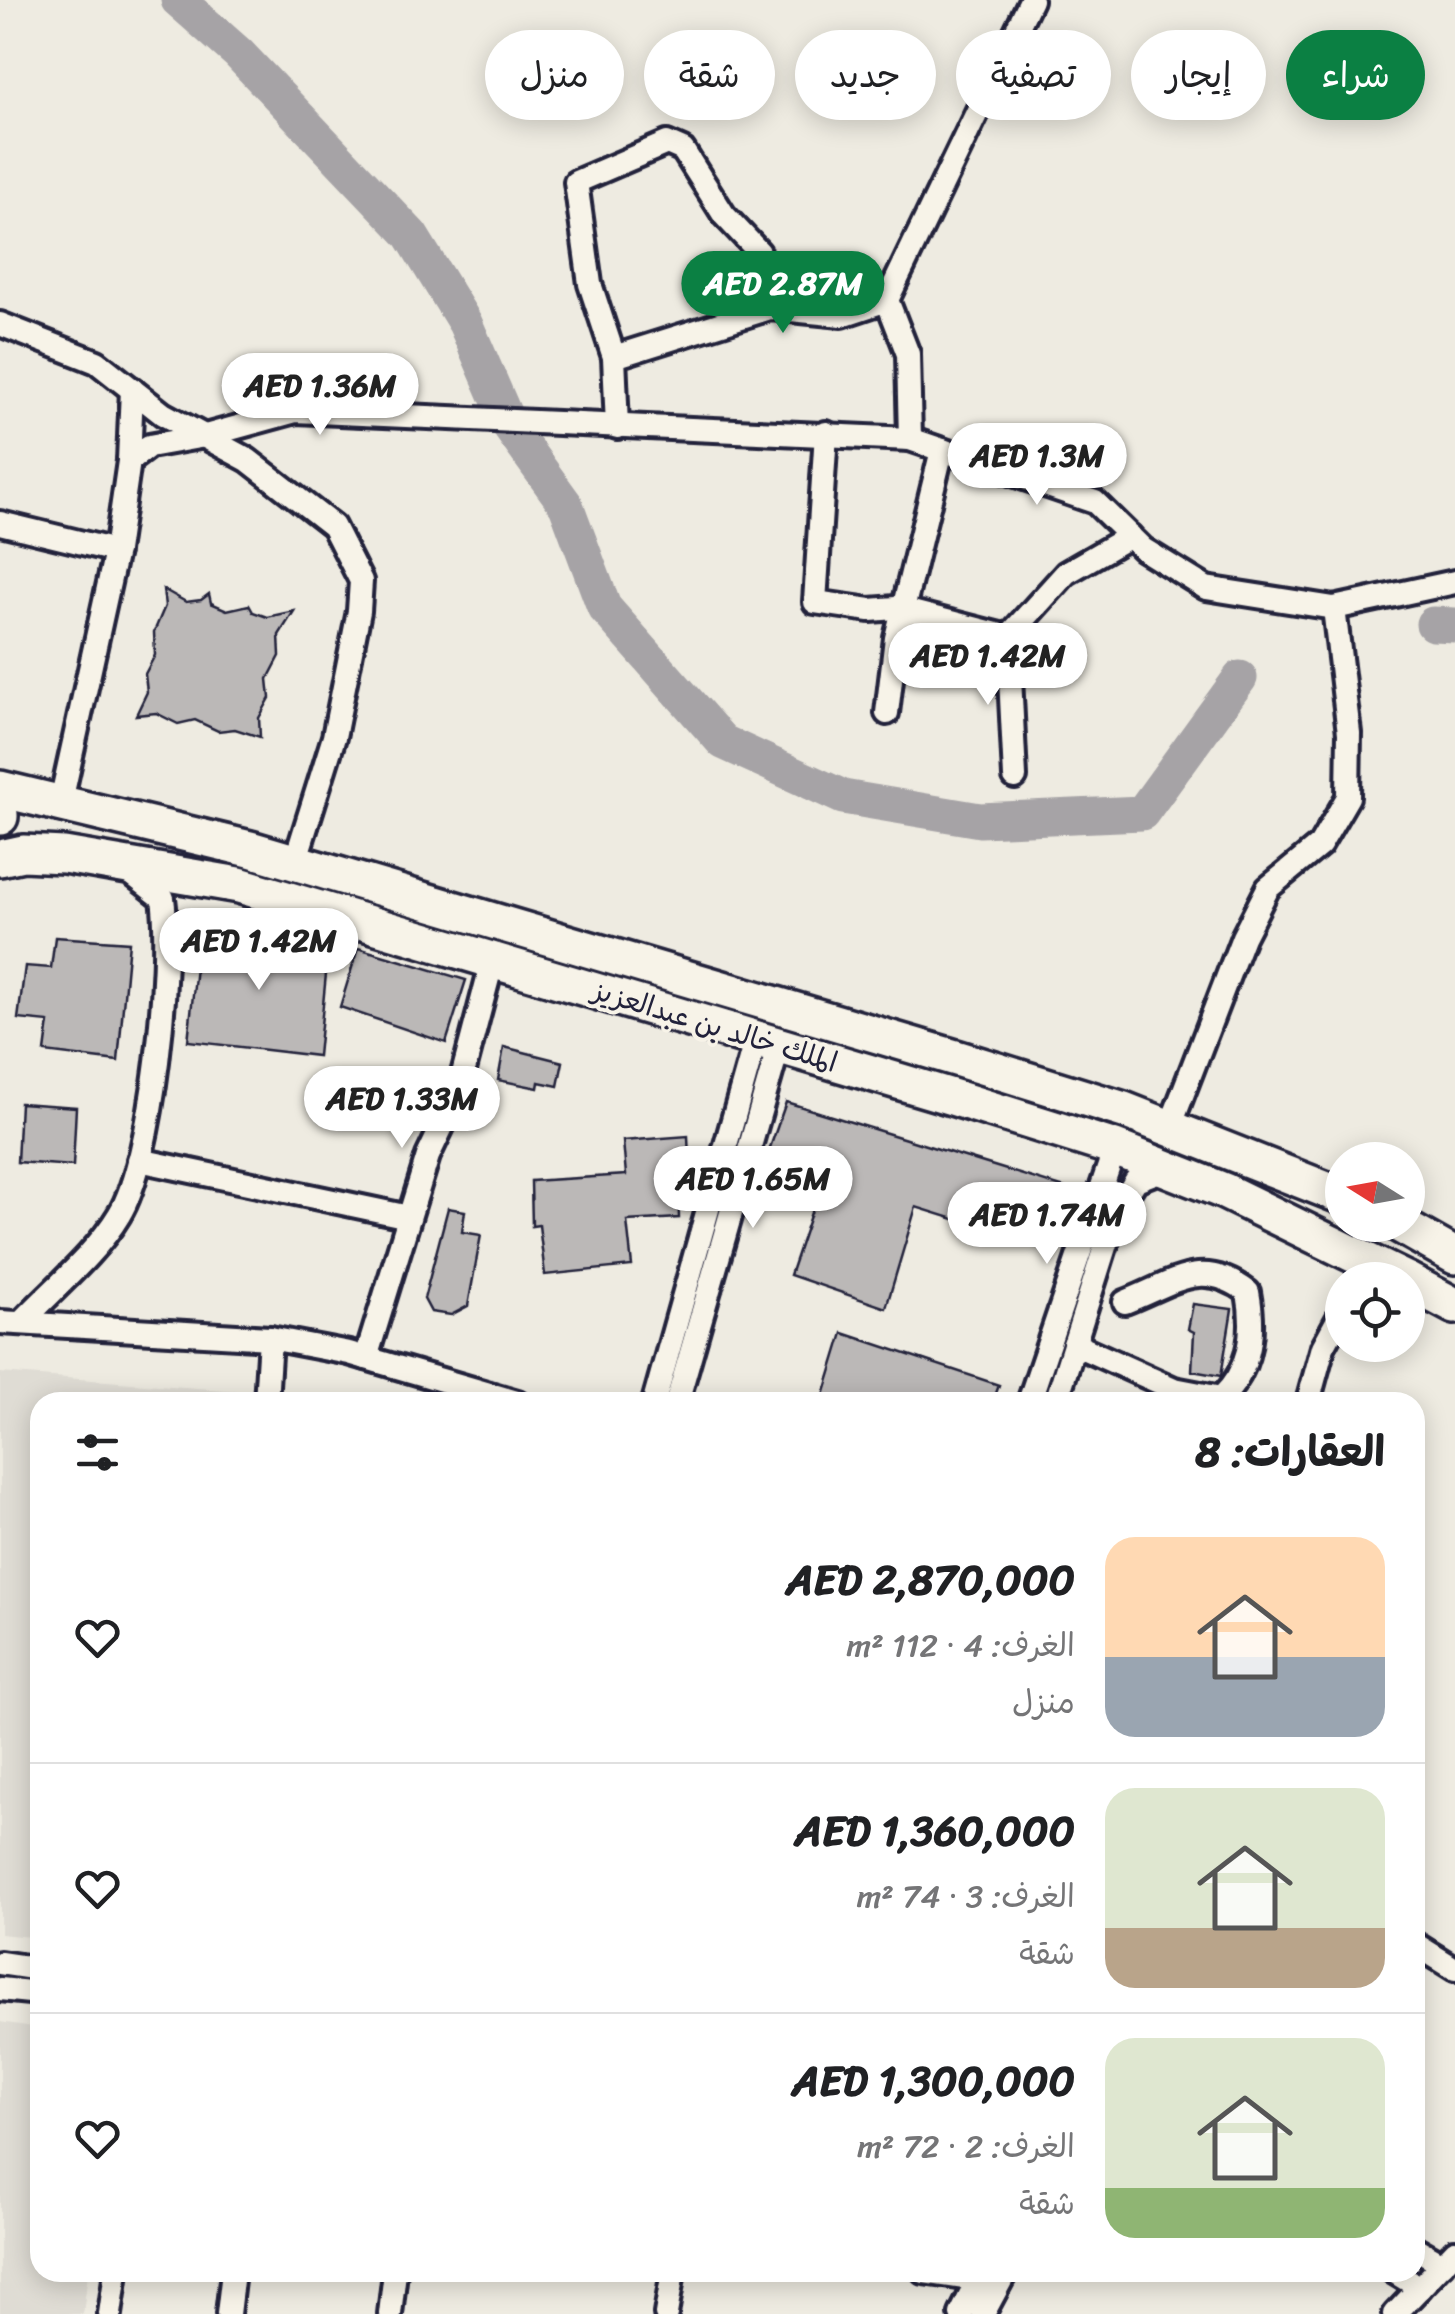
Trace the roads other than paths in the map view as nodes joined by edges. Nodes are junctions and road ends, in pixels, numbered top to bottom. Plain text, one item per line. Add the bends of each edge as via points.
1 (1031, 0) edge
2 (887, 300) junction
3 (783, 309) junction
4 (0, 324) edge
5 (614, 356) junction
6 (132, 389) junction
7 (616, 427) junction
8 (826, 433) junction
9 (205, 436) junction
10 (910, 439) junction
11 (942, 450) junction
12 (129, 461) junction
13 (0, 523) edge
14 (1130, 536) junction
15 (116, 551) junction
16 (1455, 582) edge
17 (1334, 608) junction
18 (904, 610) junction
19 (1008, 637) junction
20 (887, 712) dead end
21 (1015, 777) dead end
22 (0, 789) edge
23 (60, 806) junction
24 (0, 858) edge
25 (295, 862) junction
26 (120, 863) junction
27 (492, 959) junction
28 (767, 1041) junction
29 (1170, 1128) junction
30 (1115, 1148) junction
31 (139, 1160) junction
32 (1167, 1168) junction
33 (1325, 1189) edge
34 (409, 1217) junction
35 (1425, 1239) edge
36 (1455, 1256) edge
37 (1349, 1262) edge
38 (1425, 1290) edge
39 (1125, 1302) dead end
40 (1455, 1306) edge
41 (10, 1322) edge
42 (270, 1338) junction
43 (1325, 1343) edge
44 (1074, 1344) junction
45 (366, 1358) junction
46 (267, 1392) edge
47 (483, 1392) edge
48 (657, 1392) edge
49 (679, 1392) edge
50 (1032, 1392) edge
51 (1059, 1392) edge
52 (1186, 1392) edge
53 (1227, 1392) edge
54 (1311, 1392) edge
55 (1425, 1950) edge
56 (0, 1963) edge
57 (30, 1968) edge
58 (1455, 1969) edge
59 (0, 1989) edge
60 (30, 1993) edge
61 (1425, 2251) edge
62 (1449, 2258) edge
63 (115, 2282) edge
64 (232, 2282) edge
65 (394, 2282) edge
66 (672, 2282) edge
67 (987, 2282) edge
68 (990, 2282) edge
69 (1410, 2282) edge
70 (1420, 2288) junction
71 (110, 2314) edge
72 (228, 2314) edge
73 (390, 2314) edge
74 (666, 2314) edge
75 (961, 2314) edge
76 (983, 2314) edge
77 (1395, 2314) edge

1 - 2 street
2 - 3 street via 842,315
2 - 10 street via 908,354
3 - 5 street via 702,326
3 - 5 street via 759,252 724,215 683,150 668,143 576,182 590,284
4 - 6 street via 97,362
5 - 7 street
6 - 9 street
6 - 12 street
7 - 8 street
7 - 9 street via 296,411
8 - 10 street
8 - 18 street via 815,602
9 - 12 street via 149,446
9 - 25 street via 248,460 333,526 361,581 334,737
10 - 11 street
11 - 14 street via 1095,502
11 - 18 street
12 - 15 street
13 - 15 street
14 - 17 street via 1206,588
14 - 19 street via 1066,573
15 - 23 street
16 - 17 street
17 - 29 street via 1349,733 1348,797 1320,845 1268,888
18 - 19 street
18 - 20 street
19 - 21 street
22 - 23 highway, الملك خالد بن عبدالعزيز
23 - 25 highway, الملك خالد بن عبدالعزيز
24 - 26 highway, الملك خالد بن عبدالعزيز via 64,854
25 - 29 highway, الملك خالد بن عبدالعزيز
26 - 27 highway, الملك خالد بن عبدالعزيز via 239,885
26 - 31 street via 162,898 168,937
27 - 28 highway, الملك خالد بن عبدالعزيز
27 - 34 street via 458,1093
28 - 30 highway, الملك خالد بن عبدالعزيز
28 - 48 street
28 - 49 street
29 - 33 highway, الملك خالد بن عبدالعزيز
30 - 32 highway, الملك خالد بن عبدالعزيز
30 - 50 street
31 - 34 street
31 - 41 street via 118,1217
32 - 37 highway, الملك خالد بن عبدالعزيز
32 - 44 street via 1136,1180 1116,1212
34 - 45 street
35 - 36 highway
38 - 40 highway, الملك خالد بن عبدالعزيز
39 - 53 street via 1207,1270 1248,1292 1254,1326
41 - 42 street
42 - 45 street
42 - 46 street
43 - 54 street
44 - 51 street
44 - 52 street
45 - 47 street
55 - 58 street
56 - 57 street
59 - 60 street
61 - 62 street
62 - 70 street
63 - 71 street
64 - 72 street
65 - 73 street
66 - 74 street
67 - 75 street
68 - 76 street
69 - 70 street
70 - 77 street

